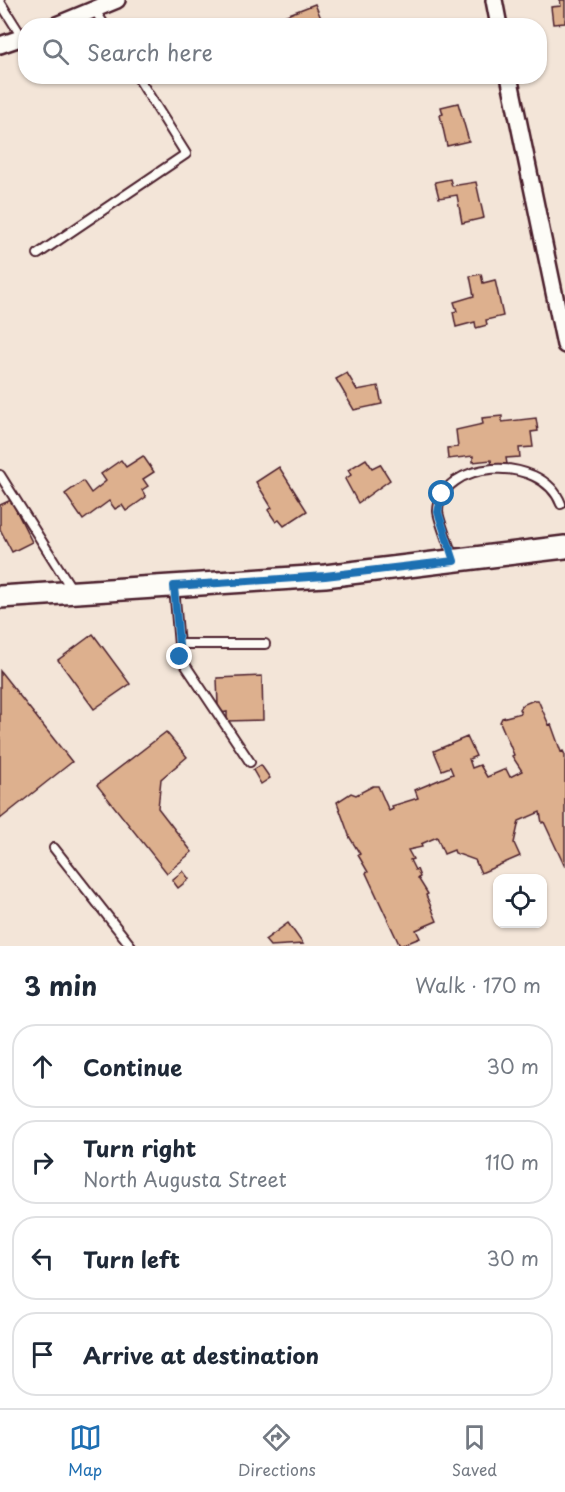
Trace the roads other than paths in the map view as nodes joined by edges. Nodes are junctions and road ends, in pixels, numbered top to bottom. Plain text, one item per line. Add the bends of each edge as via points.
1 (117, 0) edge
2 (494, 0) edge
3 (0, 2) edge
4 (94, 9) junction
5 (73, 18) edge
6 (100, 18) edge
7 (497, 18) edge
8 (18, 28) edge
9 (18, 39) edge
10 (0, 45) edge
11 (142, 84) edge
12 (511, 84) edge
13 (38, 254) dead end
14 (565, 345) edge
15 (0, 475) edge
16 (561, 504) dead end
17 (565, 547) edge
18 (454, 561) junction
19 (174, 586) junction
20 (74, 592) junction
21 (0, 597) edge
22 (179, 644) junction
23 (265, 644) dead end
24 (250, 762) dead end
25 (54, 848) dead end
26 (131, 946) edge

1 - 4 street
2 - 7 street
3 - 8 lane
4 - 5 street
4 - 6 lane
9 - 10 street
11 - 13 lane via 186,154
12 - 14 street
15 - 20 lane
16 - 18 lane via 548,483 504,467 476,472 453,482 442,494 438,512
17 - 18 main road
18 - 19 main road via 325,576
19 - 20 main road
19 - 22 lane
20 - 21 main road
22 - 23 lane
22 - 24 lane via 184,666
25 - 26 lane

